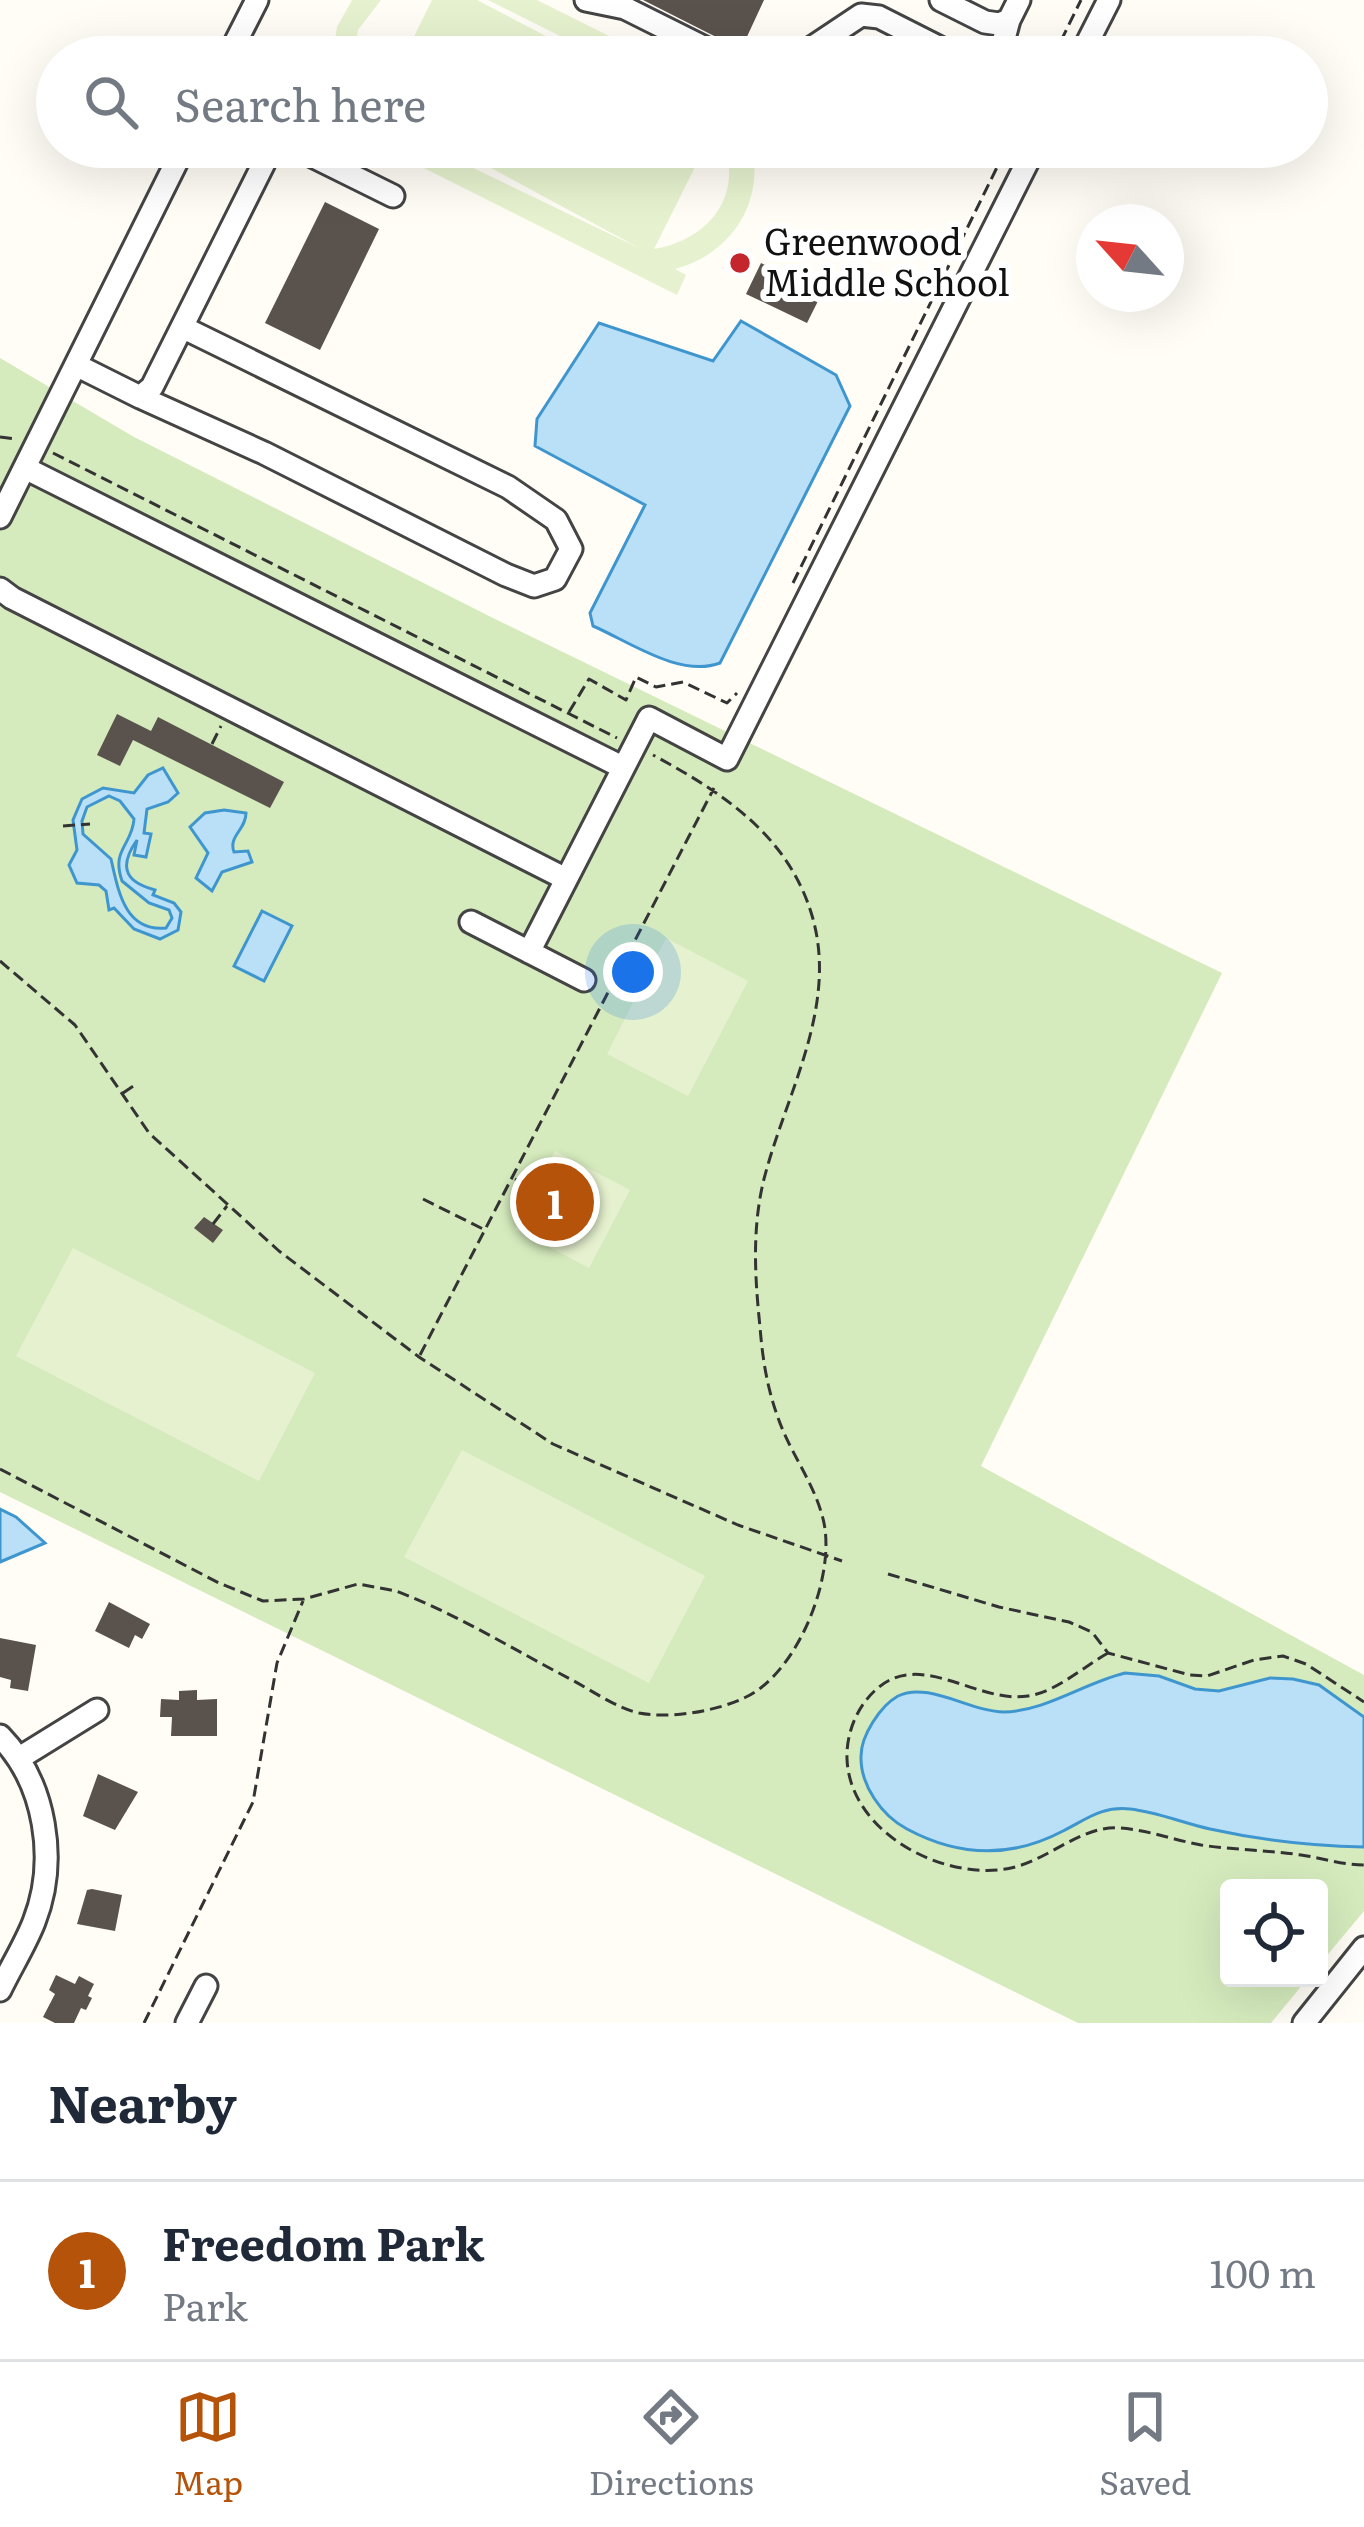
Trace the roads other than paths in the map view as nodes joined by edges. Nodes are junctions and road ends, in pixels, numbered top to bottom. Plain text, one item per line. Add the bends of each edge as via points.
1 (256, 0) edge
2 (586, 0) edge
3 (940, 0) edge
4 (1108, 0) edge
5 (859, 8) edge
6 (1014, 10) edge
7 (238, 36) edge
8 (680, 36) edge
9 (824, 36) edge
10 (917, 36) edge
11 (1090, 36) edge
12 (174, 168) edge
13 (256, 168) edge
14 (336, 168) edge
15 (1024, 168) edge
16 (393, 196) dead end
17 (182, 326) junction
18 (76, 365) junction
19 (146, 392) junction
20 (25, 468) junction
21 (0, 517) edge
22 (0, 589) edge
23 (622, 767) junction
24 (566, 879) junction
25 (471, 922) dead end
26 (529, 952) junction
27 (584, 980) dead end
28 (98, 1710) dead end
29 (0, 1736) edge
30 (21, 1757) junction
31 (1364, 1948) edge
32 (206, 1986) dead end
33 (0, 1990) edge
34 (187, 2023) edge
35 (1304, 2023) edge

1 - 7 street
2 - 8 street via 625,8
3 - 6 street via 992,24
4 - 11 street
5 - 9 street
5 - 10 street
12 - 18 street
13 - 17 street
14 - 16 street
15 - 23 street via 728,759 649,718
17 - 19 street
17 - 19 street via 508,487 556,520 571,549 555,579 534,586 506,575
18 - 19 street
18 - 20 street
20 - 21 street
20 - 23 street
22 - 24 street
23 - 24 street
24 - 26 street
25 - 26 street
26 - 27 street
28 - 30 street
29 - 30 street
30 - 33 street via 46,1856 35,1920
31 - 35 street
32 - 34 street

